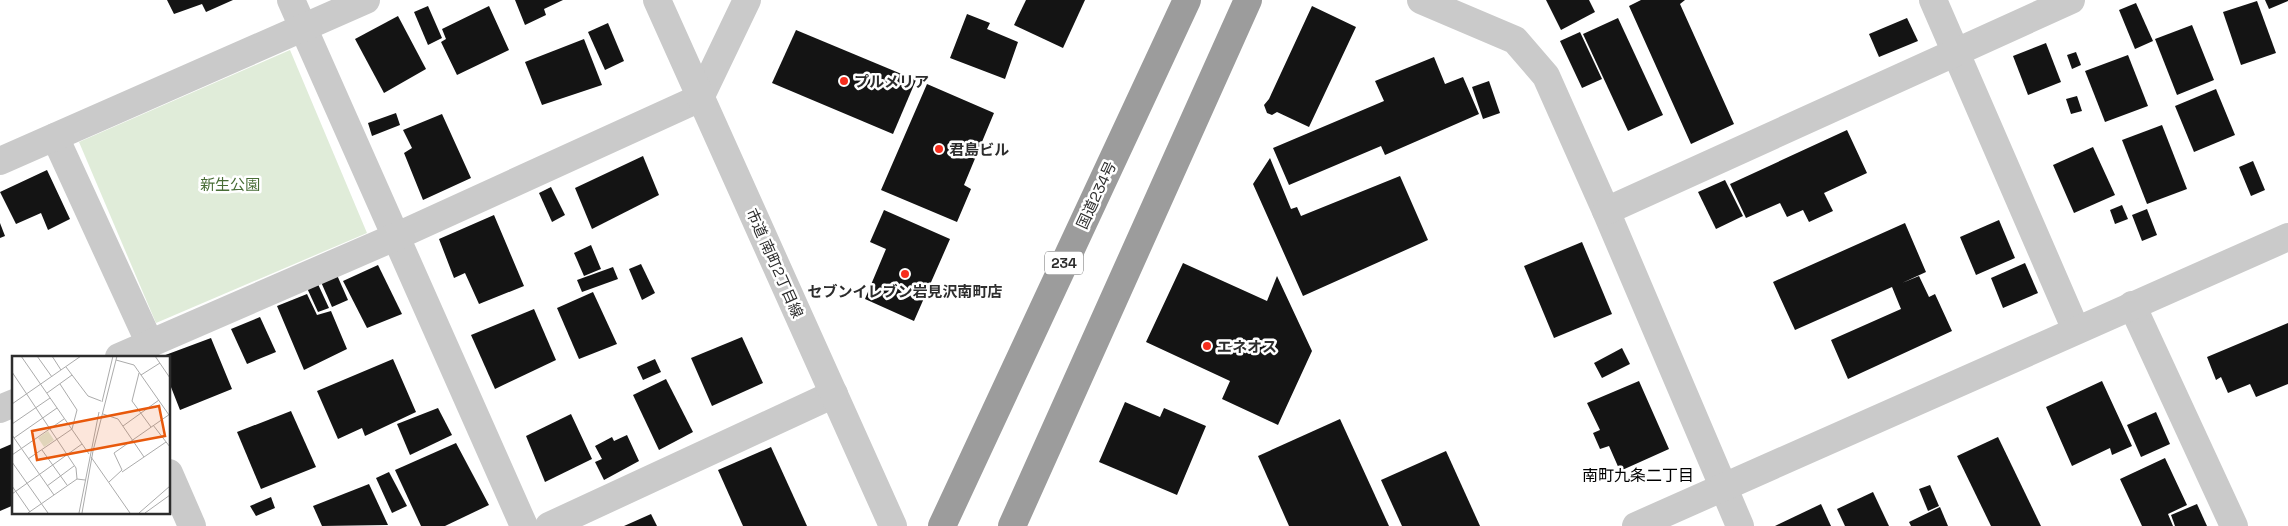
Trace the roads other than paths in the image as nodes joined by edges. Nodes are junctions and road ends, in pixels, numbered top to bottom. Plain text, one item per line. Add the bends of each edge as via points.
1 (291, 0) edge
2 (366, 0) edge
3 (657, 0) edge
4 (747, 0) edge
5 (1187, 0) edge
6 (1248, 0) edge
7 (1421, 0) edge
8 (1933, 0) edge
9 (2071, 0) edge
10 (303, 27) junction
11 (1957, 53) junction
12 (700, 98) junction
13 (54, 137) junction
14 (0, 161) edge
15 (1606, 211) junction
16 (395, 237) junction
17 (2288, 238) edge
18 (2132, 306) junction
19 (2076, 330) junction
20 (150, 344) junction
21 (121, 356) edge
22 (834, 394) junction
23 (12, 404) edge
24 (0, 409) edge
25 (170, 475) edge
26 (1724, 487) junction
27 (192, 526) edge
28 (524, 526) edge
29 (549, 526) edge
30 (893, 526) edge
31 (942, 526) edge
32 (1012, 526) edge
33 (1636, 526) edge
34 (1740, 526) edge
35 (2234, 526) edge

1 - 10 street
2 - 10 street
3 - 12 street, 市道 南町2丁目線
4 - 12 street
5 - 31 highway, 国道234号 / 234
6 - 32 highway
7 - 15 street via 1515,40 1546,76
8 - 11 street
9 - 11 street
10 - 13 street
10 - 16 street
11 - 15 street
11 - 19 street
12 - 16 street
12 - 22 street, 市道 南町2丁目線
13 - 14 street
13 - 20 street
15 - 26 street
16 - 20 street
16 - 28 street
17 - 18 street
18 - 19 street
18 - 35 street
19 - 26 street
20 - 21 street
22 - 29 street
22 - 30 street, 市道 南町2丁目線
23 - 24 street
25 - 27 street
26 - 33 street
26 - 34 street

